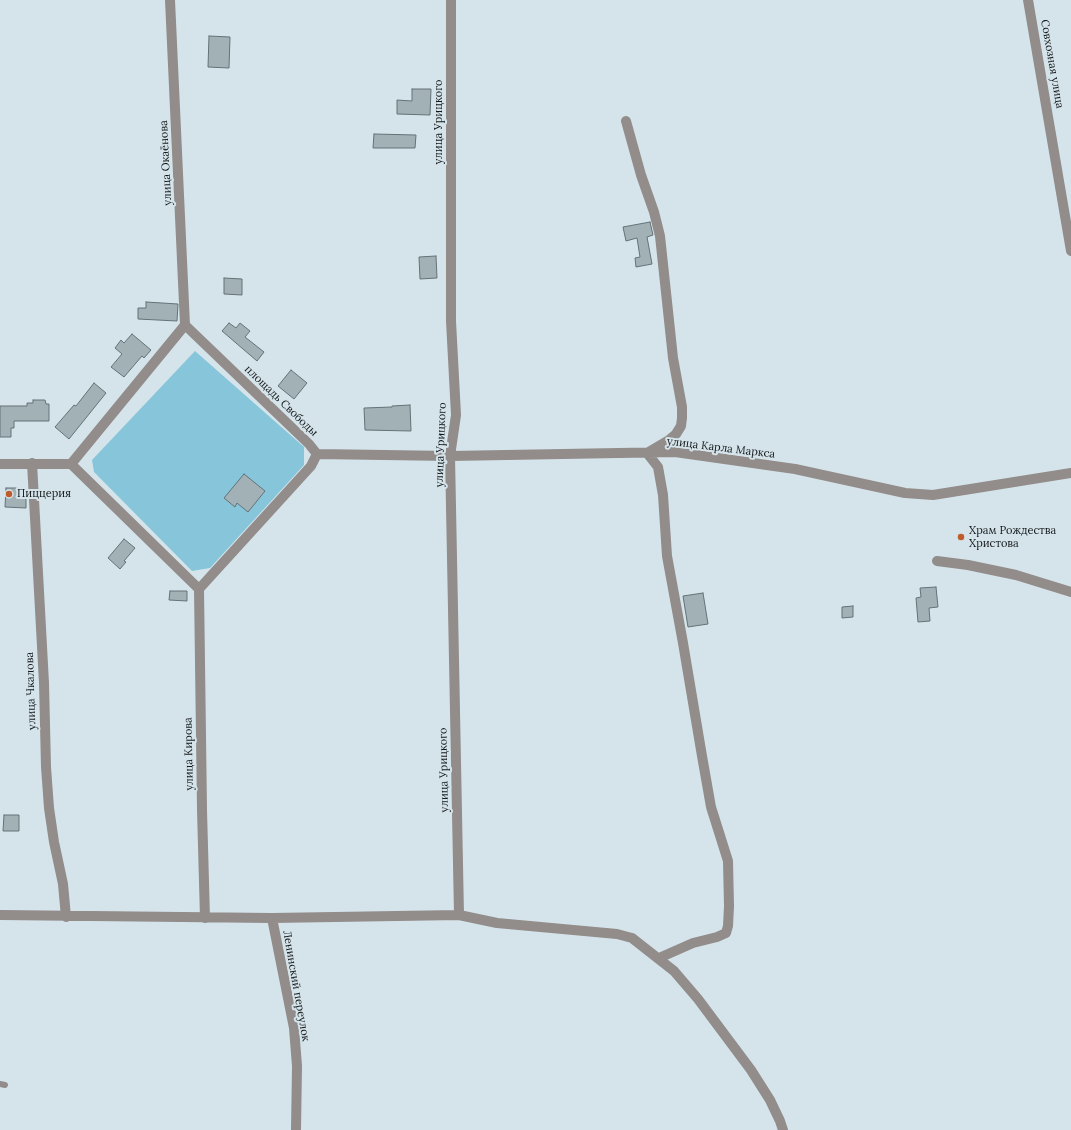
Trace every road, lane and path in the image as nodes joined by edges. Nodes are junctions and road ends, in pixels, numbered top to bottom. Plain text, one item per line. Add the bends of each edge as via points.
1 (170, 0) edge
2 (451, 0) edge
3 (1028, 0) edge
4 (626, 121) dead end
5 (1071, 250) edge
6 (186, 325) junction
7 (647, 453) junction
8 (317, 454) junction
9 (450, 456) junction
10 (32, 463) junction
11 (0, 464) edge
12 (71, 464) junction
13 (1071, 473) edge
14 (937, 562) dead end
15 (199, 589) junction
16 (1071, 592) edge
17 (0, 915) edge
18 (459, 915) junction
19 (66, 917) junction
20 (205, 918) junction
21 (272, 918) junction
22 (659, 958) junction
23 (296, 1130) edge
24 (782, 1130) edge

1 - 6 street, улица Окаёнова
2 - 9 street, улица Урицкого via 451,321 456,414
3 - 5 street, Совхозная улица
4 - 7 street via 660,236 673,358 682,407 681,426 676,434
6 - 8 street, площадь Свободы
6 - 12 street
7 - 9 street, улица Карла Маркса
7 - 13 street, улица Карла Маркса via 675,452 796,469 905,493 933,495
7 - 22 street via 658,467 663,496 667,556 711,807 728,861 729,906 726,933 693,943
8 - 9 street, улица Карла Маркса
8 - 15 street, площадь Свободы via 311,466
9 - 18 street, улица Урицкого
10 - 11 street
10 - 12 street
10 - 19 street, улица Чкалова via 49,808 63,884
12 - 15 street
14 - 16 street via 968,565 1016,575
15 - 20 street, улица Кирова
17 - 19 street
18 - 21 street
18 - 22 street via 496,924 617,934 632,938
19 - 20 street
20 - 21 street
21 - 23 street, Ленинский переулок via 294,1028 297,1066
22 - 24 street via 674,971 698,1000 751,1070 770,1100

